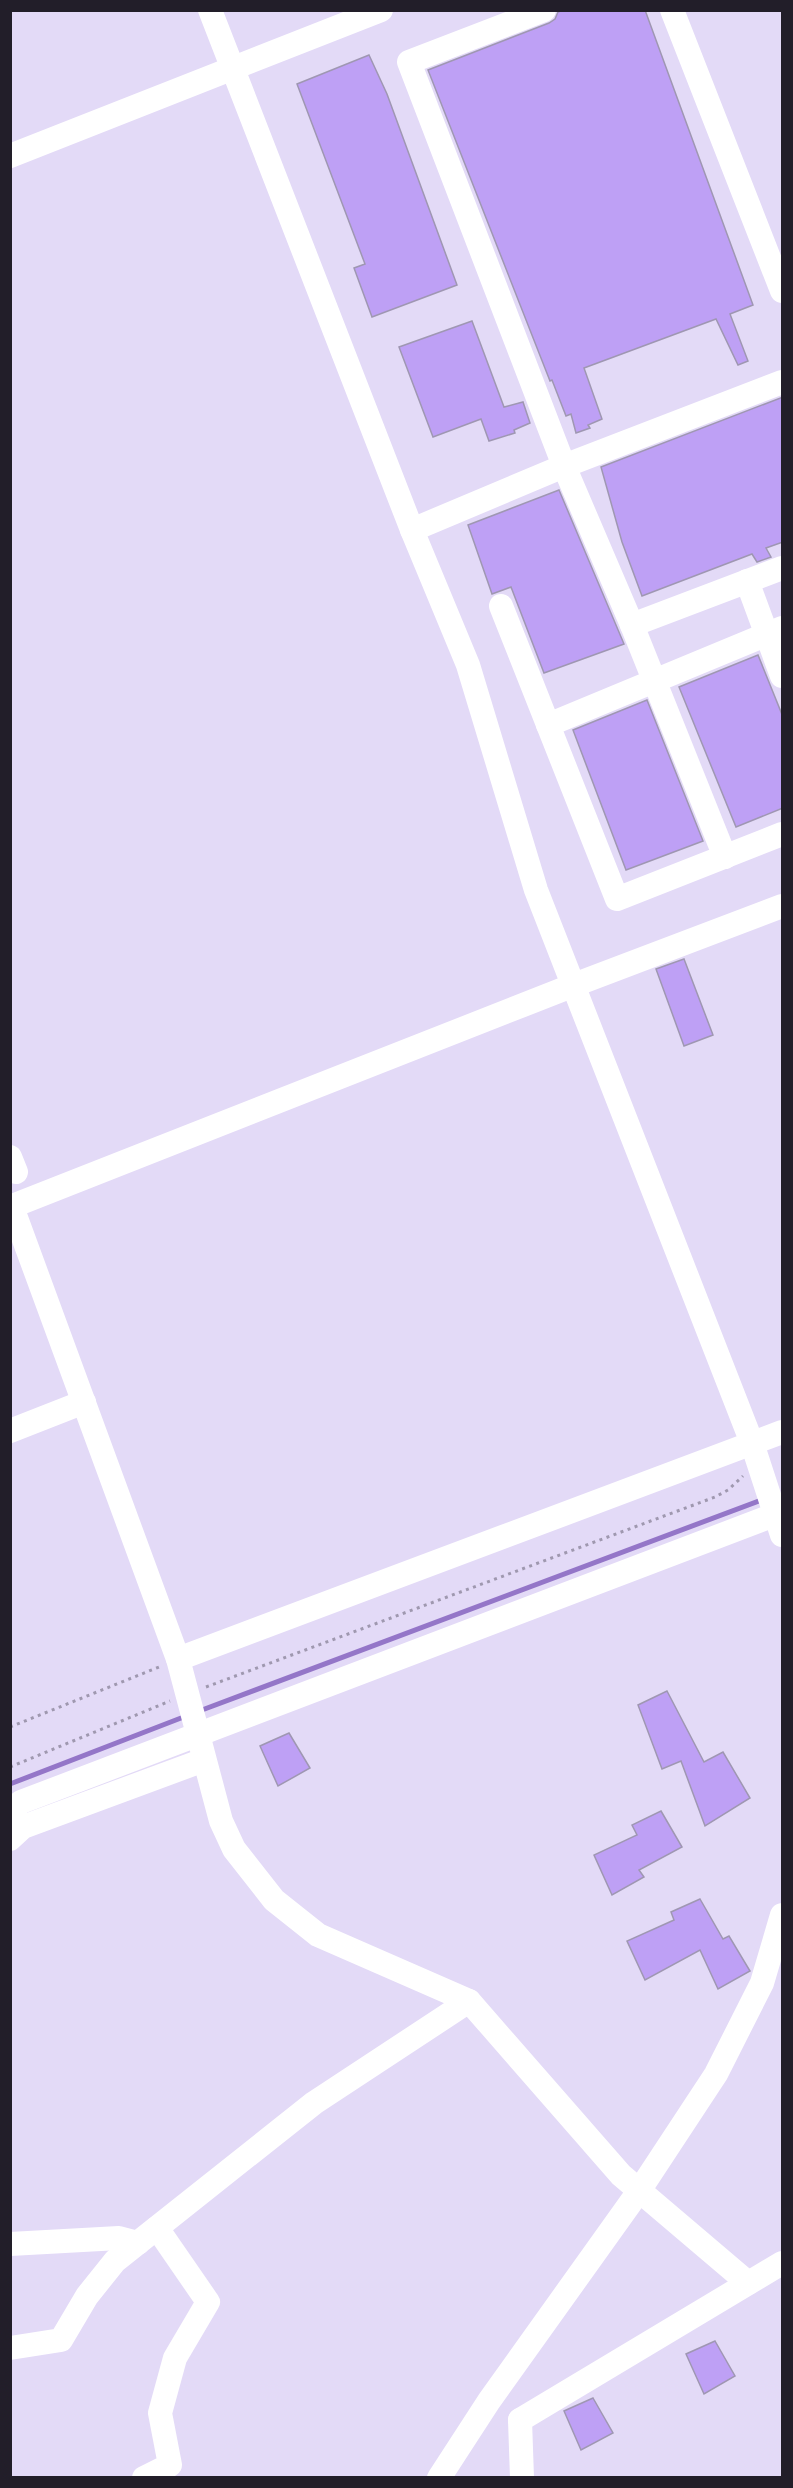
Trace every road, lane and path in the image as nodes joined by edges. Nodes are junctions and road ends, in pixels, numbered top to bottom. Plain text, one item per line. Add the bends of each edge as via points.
1 (210, 10) edge
2 (381, 10) edge
3 (544, 10) edge
4 (672, 10) edge
5 (233, 70) junction
6 (10, 156) edge
7 (783, 291) edge
8 (783, 382) edge
9 (564, 466) junction
10 (412, 530) junction
11 (783, 568) edge
12 (747, 581) junction
13 (501, 606) dead end
14 (632, 625) junction
15 (775, 631) edge
16 (783, 676) edge
17 (654, 682) junction
18 (548, 725) junction
19 (783, 834) edge
20 (725, 857) junction
21 (783, 906) edge
22 (574, 985) junction
23 (11, 1207) edge
24 (84, 1402) junction
25 (10, 1431) edge
26 (783, 1432) edge
27 (752, 1443) junction
28 (762, 1472) junction
29 (779, 1517) edge
30 (178, 1659) junction
31 (187, 1694) junction
32 (10, 1727) edge
33 (197, 1734) junction
34 (204, 1760) junction
35 (10, 1767) edge
36 (10, 1812) edge
37 (10, 1839) edge
38 (783, 1915) edge
39 (469, 2001) junction
40 (639, 2191) junction
41 (157, 2228) junction
42 (138, 2243) junction
43 (10, 2244) edge
44 (783, 2263) edge
45 (748, 2283) junction
46 (10, 2348) edge
47 (489, 2401) junction
48 (520, 2420) junction
49 (144, 2478) edge
50 (439, 2478) edge
51 (522, 2478) edge

1 - 5 street
2 - 5 street
3 - 9 street via 409,62
4 - 7 street
5 - 6 street
5 - 10 street
8 - 9 street
9 - 10 street
9 - 14 street
10 - 22 street via 468,664 536,891
11 - 12 street
12 - 14 street
12 - 15 street
13 - 18 street
14 - 17 street
15 - 16 street
15 - 17 street
17 - 18 street
17 - 20 street
18 - 20 street via 616,899
19 - 20 street
21 - 22 street
22 - 23 street
22 - 27 street
23 - 24 street
24 - 25 street
24 - 30 street
26 - 27 street
27 - 28 street
27 - 30 street
28 - 29 street
28 - 31 path via 740,1478 715,1497
29 - 33 street
30 - 31 street
30 - 32 path
31 - 33 street
31 - 35 path
33 - 34 street
33 - 36 street via 21,1802
34 - 37 street via 24,1827
34 - 39 street via 220,1821 234,1850 274,1900 318,1935
38 - 40 street via 762,1983 716,2074
39 - 40 street
39 - 41 street via 314,2103
40 - 45 street
40 - 47 street
41 - 42 street
41 - 49 street via 208,2302 175,2358 160,2413 170,2465
42 - 43 street via 118,2238
42 - 46 street via 115,2261 87,2296 61,2340
44 - 45 street
45 - 48 street
47 - 48 street
47 - 50 street
48 - 51 street

